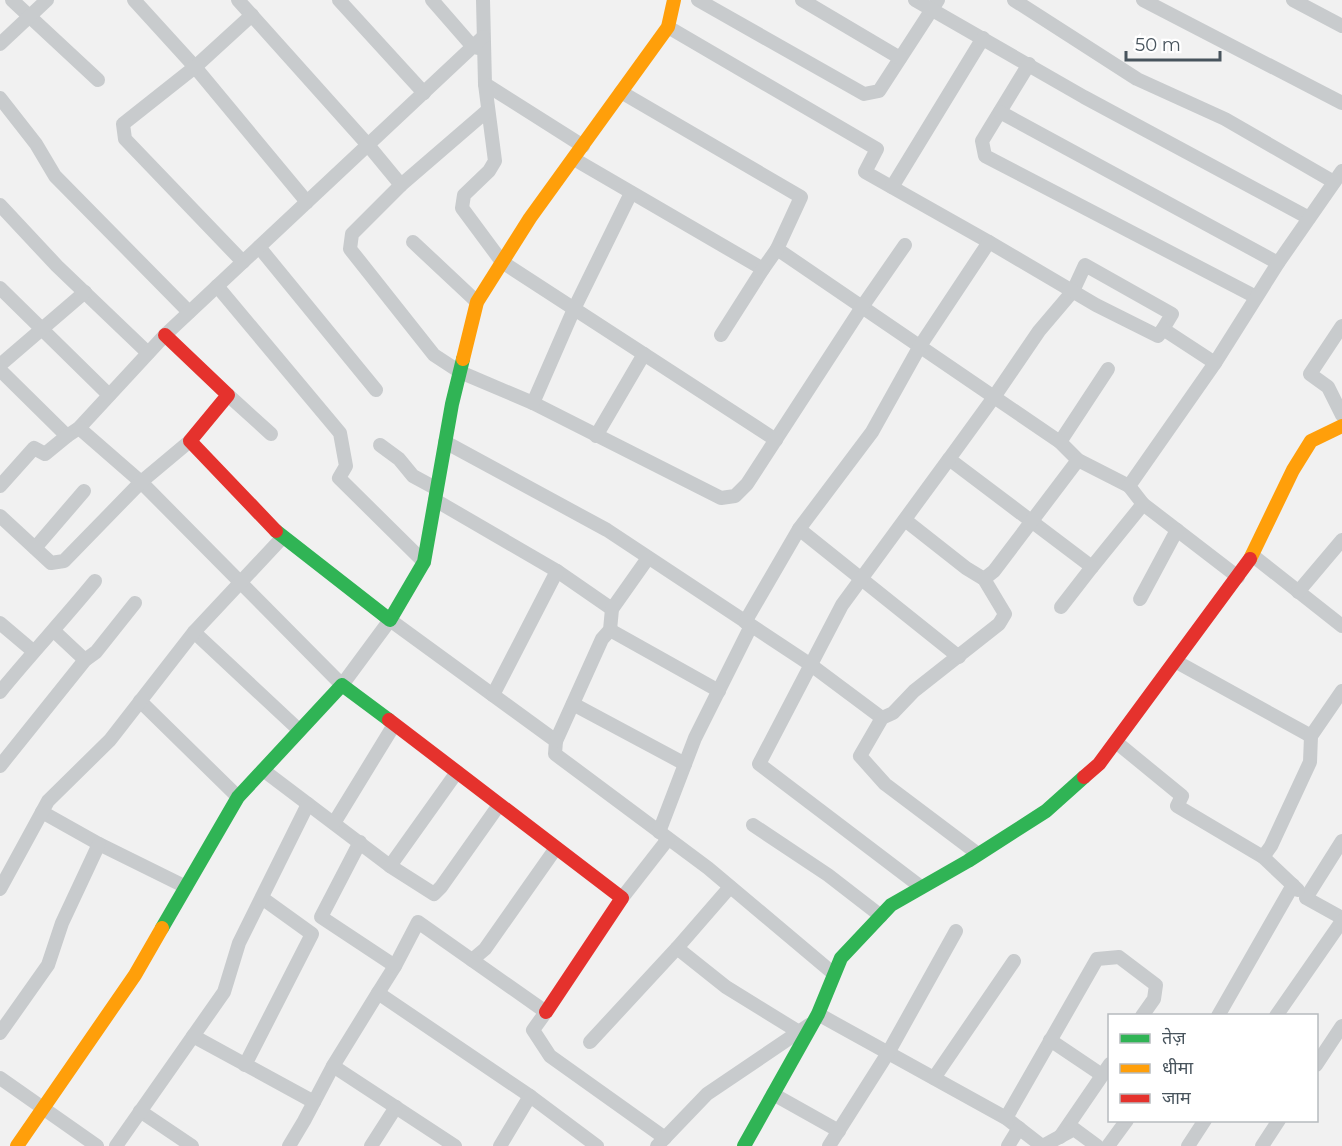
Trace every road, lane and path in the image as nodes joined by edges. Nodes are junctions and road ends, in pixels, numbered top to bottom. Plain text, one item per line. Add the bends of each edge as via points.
1 (12, 0) edge
2 (47, 0) edge
3 (134, 0) edge
4 (238, 0) edge
5 (339, 0) edge
6 (432, 0) edge
7 (483, 0) edge
8 (674, 0) edge
9 (698, 0) edge
10 (802, 0) edge
11 (915, 0) edge
12 (1014, 0) edge
13 (1143, 0) edge
14 (1293, 0) edge
15 (935, 5) edge
16 (252, 15) junction
17 (29, 17) junction
18 (1342, 26) edge
19 (668, 27) junction
20 (983, 38) junction
21 (0, 44) edge
22 (478, 51) junction
23 (900, 58) junction
24 (1029, 64) junction
25 (195, 67) junction
26 (98, 80) dead end
27 (485, 84) junction
28 (621, 92) junction
29 (424, 93) junction
30 (0, 98) edge
31 (1342, 104) edge
32 (488, 110) junction
33 (1000, 112) junction
34 (368, 145) junction
35 (583, 146) junction
36 (574, 159) junction
37 (1338, 176) edge
38 (401, 185) junction
39 (892, 187) junction
40 (632, 193) junction
41 (307, 202) junction
42 (0, 205) edge
43 (1309, 218) junction
44 (413, 242) dead end
45 (989, 242) junction
46 (905, 244) dead end
47 (259, 247) junction
48 (777, 249) junction
49 (243, 262) junction
50 (502, 262) junction
51 (1278, 263) junction
52 (763, 268) junction
53 (217, 286) junction
54 (0, 288) edge
55 (1073, 291) junction
56 (85, 292) junction
57 (1256, 297) junction
58 (477, 302) junction
59 (862, 307) junction
60 (573, 309) junction
61 (189, 312) junction
62 (1342, 327) edge
63 (42, 329) junction
64 (1163, 329) junction
65 (165, 335) junction
66 (721, 336) dead end
67 (920, 346) junction
68 (148, 353) junction
69 (644, 354) junction
70 (1215, 363) junction
71 (0, 365) edge
72 (0, 369) edge
73 (1108, 369) dead end
74 (460, 372) junction
75 (376, 390) dead end
76 (109, 395) junction
77 (228, 395) junction
78 (994, 397) junction
79 (533, 403) junction
80 (1342, 415) edge
81 (1342, 426) edge
82 (79, 428) junction
83 (271, 434) dead end
84 (67, 436) junction
85 (596, 436) junction
86 (776, 440) junction
87 (190, 441) junction
88 (445, 442) junction
89 (1060, 442) junction
90 (380, 445) dead end
91 (949, 459) junction
92 (1078, 460) junction
93 (2, 480) edge
94 (141, 482) junction
95 (1129, 486) junction
96 (84, 491) dead end
97 (436, 494) junction
98 (1143, 504) junction
99 (0, 516) edge
100 (905, 520) junction
101 (1032, 522) junction
102 (799, 530) junction
103 (1177, 530) junction
104 (282, 538) junction
105 (1342, 540) edge
106 (35, 548) junction
107 (1252, 555) junction
108 (648, 558) junction
109 (424, 562) junction
110 (1092, 567) junction
111 (557, 571) junction
112 (1238, 577) junction
113 (861, 579) junction
114 (984, 579) junction
115 (94, 581) dead end
116 (241, 582) junction
117 (1298, 592) junction
118 (1140, 599) dead end
119 (135, 603) dead end
120 (1061, 607) dead end
121 (612, 609) junction
122 (390, 620) junction
123 (0, 623) edge
124 (748, 624) junction
125 (1342, 627) edge
126 (610, 630) junction
127 (54, 632) junction
128 (194, 632) junction
129 (33, 651) junction
130 (959, 657) junction
131 (85, 660) junction
132 (1175, 661) junction
133 (811, 665) junction
134 (342, 685) junction
135 (718, 691) junction
136 (1342, 691) edge
137 (0, 692) edge
138 (493, 695) junction
139 (140, 701) junction
140 (573, 704) junction
141 (882, 718) junction
142 (394, 724) junction
143 (299, 730) junction
144 (1311, 736) junction
145 (556, 741) junction
146 (1116, 742) junction
147 (685, 764) junction
148 (0, 766) edge
149 (263, 770) junction
150 (457, 772) junction
151 (238, 797) junction
152 (308, 804) junction
153 (499, 805) junction
154 (42, 812) junction
155 (334, 823) junction
156 (753, 825) dead end
157 (663, 835) junction
158 (1342, 841) edge
159 (360, 843) junction
160 (99, 844) junction
161 (556, 848) junction
162 (978, 854) junction
163 (1263, 857) junction
164 (390, 866) junction
165 (1293, 885) junction
166 (186, 887) junction
167 (730, 887) junction
168 (921, 888) junction
169 (0, 889) edge
170 (262, 898) junction
171 (622, 898) junction
172 (1306, 898) junction
173 (880, 916) junction
174 (321, 917) junction
175 (1342, 920) edge
176 (956, 931) dead end
177 (312, 934) junction
178 (678, 948) junction
179 (472, 960) junction
180 (1014, 961) dead end
181 (396, 966) junction
182 (834, 975) junction
183 (378, 993) junction
184 (546, 1012) junction
185 (1143, 1014) edge
186 (1219, 1014) edge
187 (1277, 1014) edge
188 (816, 1018) junction
189 (1342, 1026) edge
190 (799, 1032) junction
191 (0, 1034) edge
192 (193, 1036) junction
193 (1050, 1040) junction
194 (590, 1042) dead end
195 (1337, 1045) edge
196 (888, 1053) junction
197 (1318, 1064) edge
198 (245, 1065) junction
199 (333, 1066) junction
200 (1106, 1070) edge
201 (0, 1078) edge
202 (934, 1078) junction
203 (772, 1094) junction
204 (530, 1096) junction
205 (314, 1102) junction
206 (396, 1107) junction
207 (42, 1109) junction
208 (140, 1111) junction
209 (1006, 1118) junction
210 (1125, 1122) edge
211 (1204, 1122) edge
212 (1278, 1122) edge
213 (1019, 1128) junction
214 (839, 1131) junction
215 (1060, 1137) junction
216 (661, 1142) edge
217 (17, 1146) edge
218 (97, 1146) edge
219 (116, 1146) edge
220 (192, 1146) edge
221 (289, 1146) edge
222 (372, 1146) edge
223 (455, 1146) edge
224 (500, 1146) edge
225 (597, 1146) edge
226 (744, 1146) edge
227 (829, 1146) edge
228 (1008, 1146) edge
229 (1043, 1146) edge
230 (1097, 1146) edge
231 (1107, 1146) edge
232 (1188, 1146) edge
233 (1262, 1146) edge

1 - 17 street
2 - 17 street
3 - 25 street
4 - 16 street
5 - 29 street
6 - 22 street
7 - 22 street via 483,37
8 - 19 street
9 - 23 street via 864,94 879,91
10 - 23 street
11 - 15 street
12 - 37 street via 1137,79
13 - 31 street
14 - 18 street
15 - 20 street
15 - 23 street
16 - 25 street
16 - 34 street
17 - 21 street
17 - 26 street
19 - 28 street
19 - 39 street via 877,148 865,172
20 - 24 street
20 - 39 street
22 - 27 street
22 - 29 street
24 - 33 street
24 - 43 street
25 - 41 street
25 - 49 street via 123,124 125,139
27 - 32 street
27 - 35 street
28 - 35 street
28 - 48 street via 801,197
29 - 34 street
30 - 61 street via 55,176
32 - 38 street
32 - 50 street via 495,161 464,195 462,208
33 - 51 street
33 - 57 street via 982,141 985,156
34 - 38 street
34 - 41 street
35 - 36 street
36 - 40 street
36 - 50 street
37 - 43 street
38 - 74 street via 352,234 350,249 434,355
39 - 45 street
40 - 52 street
40 - 60 street
41 - 47 street
42 - 56 street
43 - 51 street
44 - 58 street
45 - 55 street
45 - 67 street
46 - 59 street
47 - 49 street
47 - 75 street
48 - 52 street
48 - 59 street
49 - 53 street
50 - 58 street
50 - 60 street
51 - 57 street
52 - 66 street
53 - 61 street
53 - 109 street via 340,433 346,466 339,478
54 - 63 street
55 - 64 street via 1158,336
55 - 64 street via 1085,266 1172,314
55 - 78 street via 1039,331
56 - 63 street
56 - 68 street
57 - 70 street
58 - 74 street
59 - 67 street
59 - 86 street
60 - 69 street
60 - 79 street
61 - 65 street
62 - 80 street via 1310,375 1328,387
63 - 71 street
63 - 76 street
64 - 70 street
65 - 68 street
65 - 77 street
67 - 78 street
67 - 102 street via 872,432
68 - 76 street
69 - 85 street
69 - 86 street
70 - 95 street
72 - 84 street
73 - 89 street
74 - 79 street
74 - 88 street
76 - 82 street
77 - 83 street
77 - 87 street
78 - 89 street
78 - 91 street
79 - 85 street
81 - 107 street via 1311,441
82 - 84 street
82 - 94 street
84 - 93 street via 45,454 33,448
85 - 86 street via 721,498 735,496 747,484
87 - 94 street
87 - 104 street
88 - 97 street
88 - 108 street via 607,530
89 - 92 street
90 - 97 street
91 - 100 street
91 - 101 street
92 - 95 street
92 - 101 street
94 - 106 street via 64,561 51,562
94 - 116 street
95 - 98 street
96 - 106 street
97 - 109 street
97 - 111 street
98 - 103 street
98 - 110 street
99 - 106 street
100 - 113 street
100 - 114 street
101 - 110 street
101 - 114 street
102 - 113 street
102 - 124 street
103 - 112 street
103 - 118 street
104 - 116 street
104 - 122 street
105 - 117 street
107 - 112 street
107 - 117 street
108 - 121 street
108 - 124 street
109 - 122 street
110 - 120 street
111 - 121 street
111 - 138 street
112 - 132 street
113 - 130 street
113 - 133 street via 842,605
114 - 130 street via 1005,614 999,624
115 - 127 street
116 - 128 street
116 - 134 street
117 - 125 street
119 - 131 street
121 - 126 street
122 - 134 street
122 - 138 street
123 - 129 street
124 - 133 street
124 - 135 street
126 - 135 street
126 - 140 street via 602,639
127 - 129 street
127 - 131 street
128 - 139 street
128 - 143 street
129 - 137 street
130 - 141 street
131 - 148 street
132 - 144 street
132 - 146 street
133 - 141 street
133 - 168 street via 759,764
134 - 142 street
134 - 143 street
135 - 147 street
136 - 144 street
138 - 145 street
139 - 151 street
139 - 154 street via 110,740 48,801
140 - 145 street
140 - 147 street
141 - 162 street via 860,756 885,784
142 - 150 street
142 - 155 street
143 - 149 street
144 - 163 street via 1310,762
145 - 157 street via 555,754
146 - 162 street via 1099,764 1046,811
146 - 163 street via 1182,796 1178,807
147 - 157 street
149 - 151 street
149 - 152 street
150 - 153 street
150 - 164 street
151 - 166 street
152 - 155 street
152 - 170 street
153 - 161 street
153 - 164 street via 434,894
154 - 160 street
154 - 169 street
155 - 159 street
156 - 173 street via 828,875
157 - 167 street
157 - 171 street
158 - 172 street
159 - 164 street
159 - 174 street
160 - 166 street
160 - 191 street via 62,923 48,965
161 - 171 street
161 - 179 street via 485,949
162 - 168 street
163 - 165 street
165 - 172 street
165 - 186 street
166 - 207 street via 135,975
167 - 178 street
167 - 182 street
168 - 173 street
170 - 177 street
170 - 192 street via 239,943 224,992
171 - 184 street
172 - 175 street
173 - 182 street via 841,958
174 - 177 street
174 - 181 street
175 - 187 street
176 - 196 street
177 - 198 street
178 - 190 street via 726,987
178 - 194 street
179 - 181 street via 418,922
179 - 184 street
180 - 202 street
181 - 183 street
182 - 188 street
183 - 199 street
183 - 204 street
184 - 216 street via 533,1030 550,1056
185 - 193 street via 1154,999 1156,985 1119,957 1097,959
188 - 190 street
188 - 196 street
188 - 203 street
189 - 195 street
190 - 216 street via 707,1094
192 - 198 street
192 - 208 street
193 - 200 street
193 - 209 street
195 - 197 street
196 - 202 street
196 - 214 street
198 - 205 street
199 - 205 street
199 - 206 street
200 - 215 street
201 - 207 street
202 - 209 street
203 - 214 street
203 - 226 street
204 - 224 street
204 - 225 street
205 - 221 street
206 - 222 street
206 - 223 street
207 - 217 street
207 - 218 street
208 - 219 street
208 - 220 street
209 - 213 street
210 - 231 street
211 - 232 street
212 - 233 street
213 - 228 street
213 - 229 street
214 - 227 street
215 - 229 street
215 - 230 street via 1074,1129

